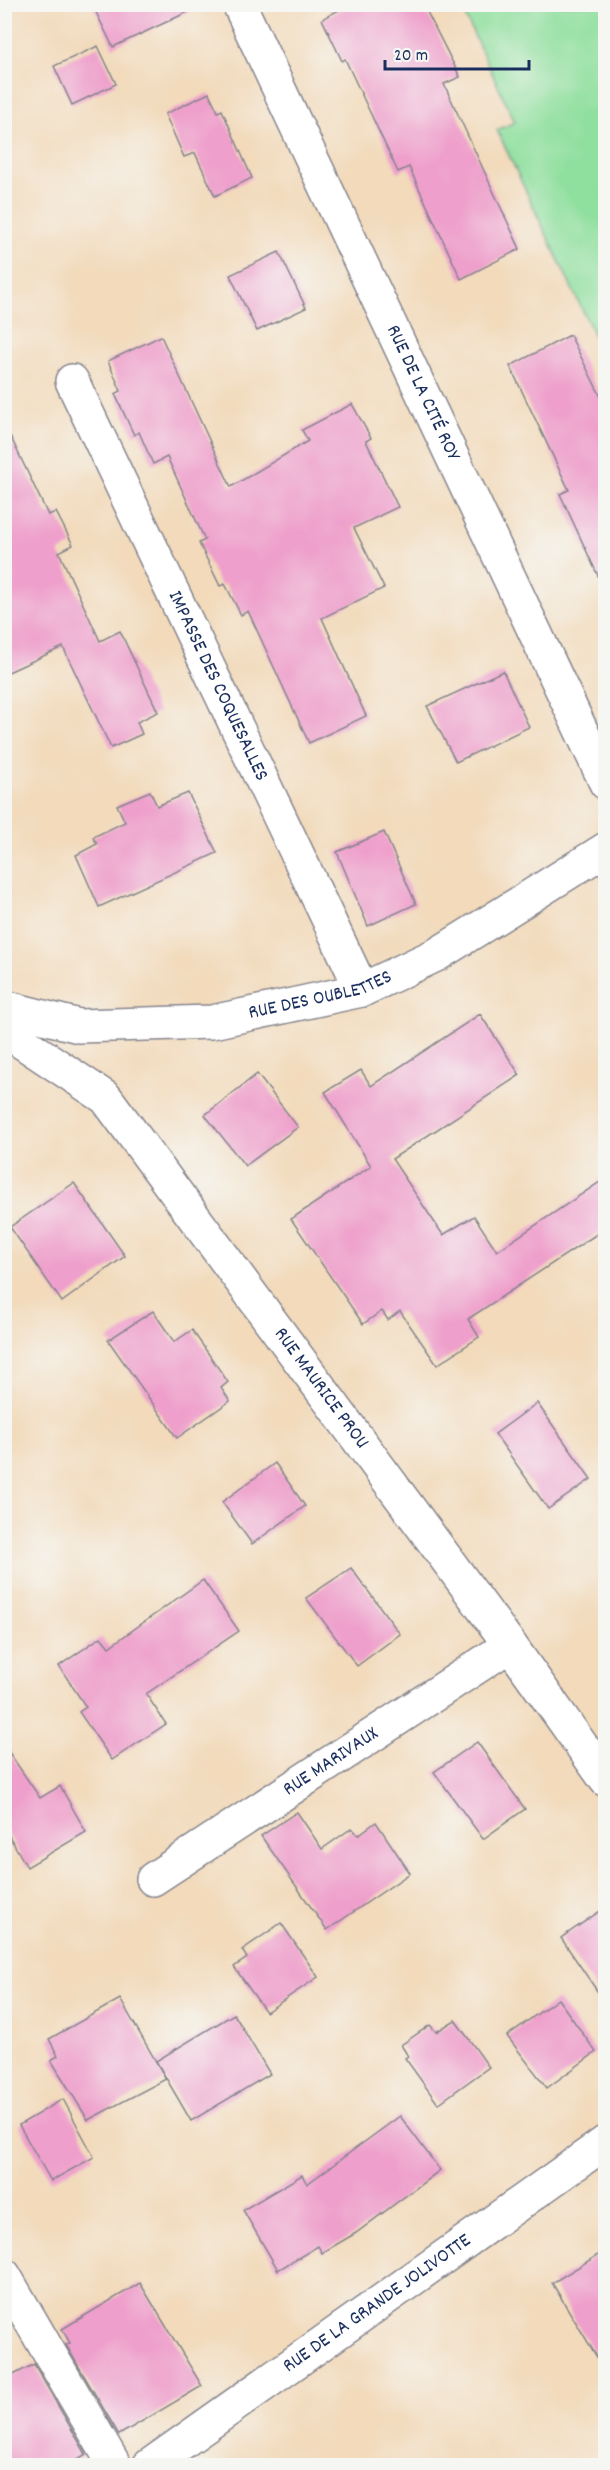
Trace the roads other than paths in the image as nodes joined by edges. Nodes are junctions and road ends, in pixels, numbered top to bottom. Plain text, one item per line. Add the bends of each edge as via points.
1 (238, 4) edge
2 (72, 381) dead end
3 (606, 783) edge
4 (606, 849) edge
5 (362, 990) junction
6 (4, 1007) edge
7 (4, 1030) edge
8 (510, 1645) junction
9 (606, 1780) edge
10 (153, 1879) dead end
11 (606, 2142) edge
12 (4, 2275) edge
13 (115, 2466) edge
14 (149, 2466) edge

1 - 3 street, RUE DE LA CITÉ ROY
2 - 5 street, IMPASSE DES COQUESALLES
4 - 5 street, RUE DES OUBLETTES via 438,954
5 - 6 street, RUE DES OUBLETTES via 212,1022 79,1026
7 - 8 street, RUE MAURICE PROU via 106,1098
8 - 9 street, RUE MAURICE PROU
8 - 10 street, RUE MARIVAUX
11 - 14 street, RUE DE LA GRANDE JOLIVOTTE
12 - 13 street

